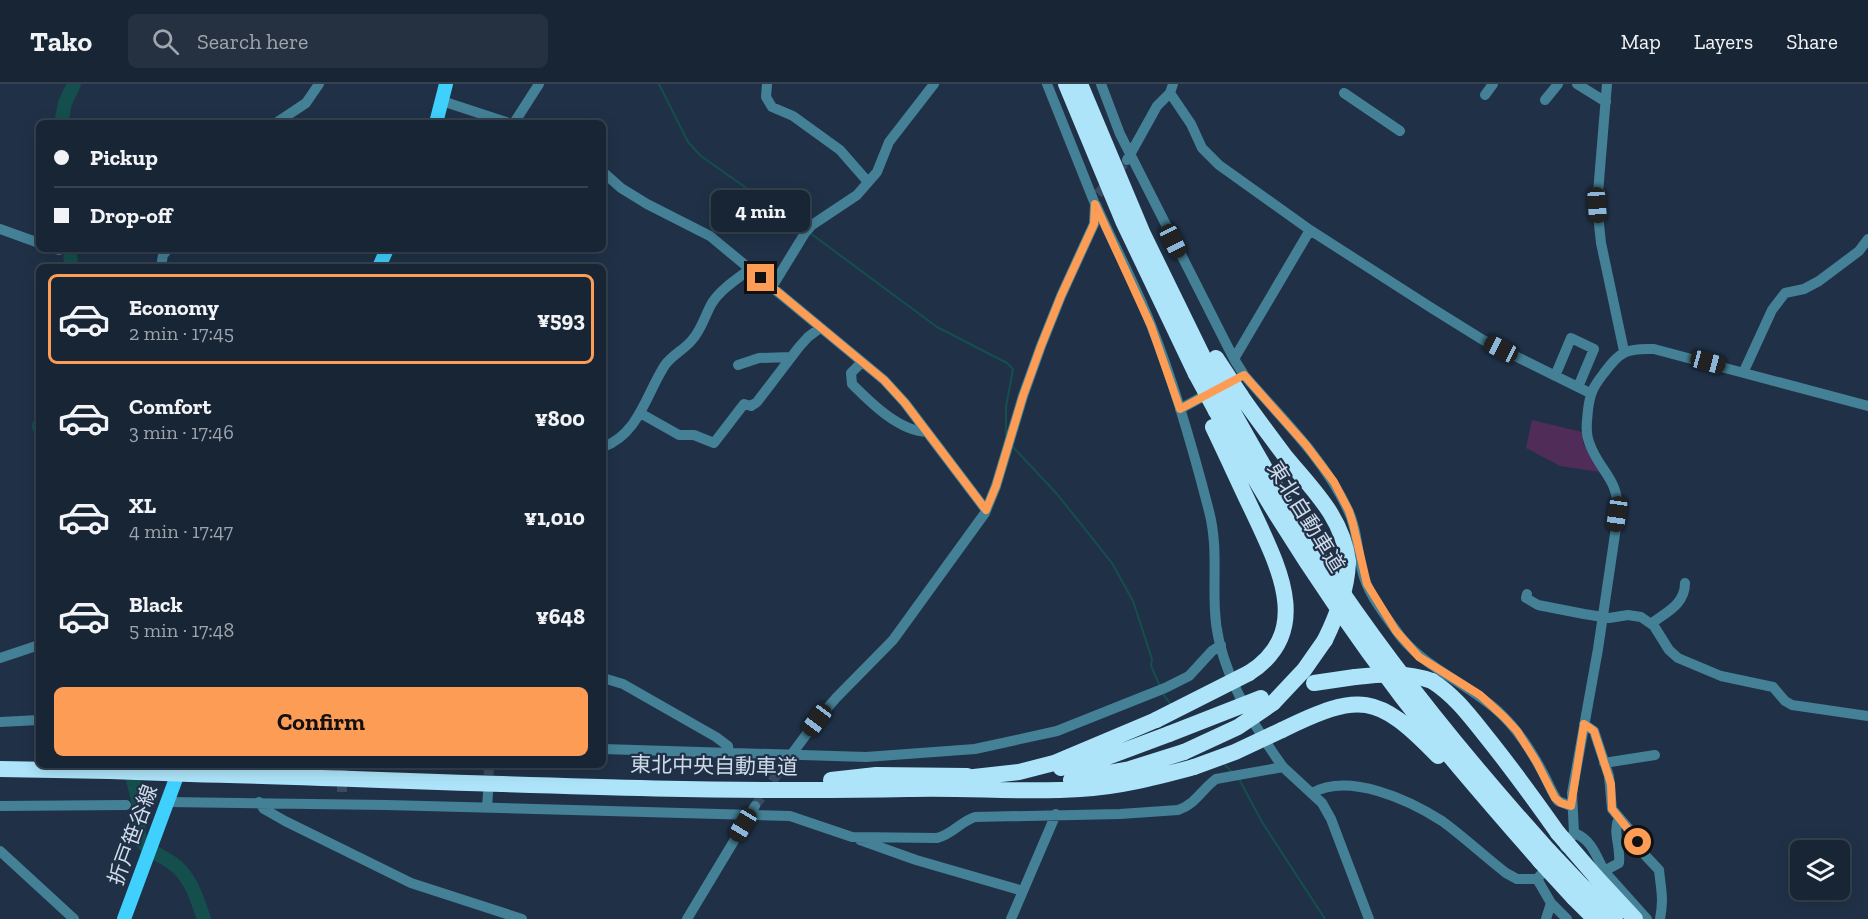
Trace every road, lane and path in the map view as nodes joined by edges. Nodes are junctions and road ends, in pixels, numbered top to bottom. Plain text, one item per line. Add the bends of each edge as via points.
1 (319, 84) edge
2 (446, 84) edge
3 (539, 84) edge
4 (767, 84) edge
5 (934, 84) edge
6 (1047, 84) edge
7 (1066, 84) edge
8 (1080, 84) edge
9 (1101, 84) edge
10 (1493, 84) edge
11 (1558, 84) edge
12 (1577, 84) edge
13 (1607, 84) edge
14 (1172, 88) edge
15 (1344, 93) dead end
16 (1485, 95) dead end
17 (1545, 100) dead end
18 (442, 101) junction
19 (1606, 102) junction
20 (280, 120) edge
21 (437, 120) edge
22 (500, 120) edge
23 (516, 120) edge
24 (1400, 130) dead end
25 (1129, 158) junction
26 (606, 175) edge
27 (868, 182) junction
28 (1097, 199) junction
29 (0, 229) edge
30 (1310, 230) junction
31 (1868, 239) edge
32 (36, 242) edge
33 (750, 269) junction
34 (772, 287) junction
35 (820, 328) junction
36 (1624, 351) junction
37 (790, 357) junction
38 (1234, 359) junction
39 (862, 362) junction
40 (738, 366) dead end
41 (1202, 369) junction
42 (1744, 371) junction
43 (1244, 375) junction
44 (1555, 376) junction
45 (1578, 387) junction
46 (1590, 393) junction
47 (1223, 406) junction
48 (1868, 406) edge
49 (1180, 409) junction
50 (640, 413) junction
51 (927, 432) junction
52 (606, 446) edge
53 (986, 510) junction
54 (1685, 583) dead end
55 (1527, 594) dead end
56 (1602, 617) junction
57 (1652, 623) junction
58 (1221, 645) junction
59 (36, 646) edge
60 (0, 658) edge
61 (606, 679) edge
62 (1314, 683) dead end
63 (1268, 699) junction
64 (1868, 716) edge
65 (36, 720) edge
66 (0, 722) edge
67 (1584, 724) junction
68 (606, 749) edge
69 (729, 753) junction
70 (1655, 754) dead end
71 (790, 755) junction
72 (1604, 763) junction
73 (783, 766) tunnel mouth
74 (1283, 767) junction
75 (0, 769) edge
76 (186, 769) edge
77 (985, 783) junction
78 (340, 791) junction
79 (488, 793) tunnel mouth
80 (1312, 793) junction
81 (168, 802) junction
82 (259, 802) junction
83 (126, 804) dead end
84 (0, 806) edge
85 (1571, 806) junction
86 (487, 807) junction
87 (752, 810) junction
88 (1056, 814) junction
89 (1619, 817) junction
90 (1566, 833) junction
91 (852, 837) junction
92 (0, 850) edge
93 (1541, 856) junction
94 (1537, 879) junction
95 (1589, 883) junction
96 (1023, 891) junction
97 (1551, 903) junction
98 (1012, 917) edge
99 (74, 919) edge
100 (124, 919) edge
101 (522, 919) edge
102 (687, 919) edge
103 (1024, 919) edge
104 (1369, 919) edge
105 (1546, 919) edge
106 (1567, 919) edge
107 (1595, 919) edge
108 (1615, 919) edge
109 (1635, 919) edge
110 (1647, 919) edge
111 (1660, 919) edge

1 - 20 street via 306,103
2 - 18 main road
3 - 23 street
4 - 27 street via 766,97 772,106 793,116 840,150
5 - 27 street via 889,142 882,164
6 - 28 street
7 - 41 highway via 1131,245
8 - 41 highway, 東北自動車道
9 - 25 street
10 - 16 street
11 - 17 street
12 - 19 street
13 - 19 street
14 - 25 street via 1157,106
14 - 30 street via 1209,156
15 - 24 street
18 - 21 main road
18 - 22 street
19 - 36 street via 1597,205
25 - 38 street
26 - 33 street via 647,204 710,236
27 - 34 street via 809,229
28 - 49 street via 1151,326
28 - 53 street via 1094,224 1041,346
29 - 32 street
30 - 38 street
30 - 44 street via 1483,340
31 - 42 street via 1859,251 1820,281 1785,293 1772,310
33 - 34 street
33 - 50 street via 713,301 691,342 664,366
34 - 35 street
35 - 37 street
35 - 39 street
36 - 42 street via 1654,349
36 - 46 street
37 - 40 street via 759,358
37 - 50 street via 757,402 742,405 714,443 694,435 679,435
38 - 43 street
39 - 51 street via 898,395
39 - 51 street via 851,373 852,384 905,428
41 - 47 highway
41 - 47 highway, 東北自動車道, bridge
42 - 48 street
43 - 49 street
43 - 85 street via 1334,482 1349,511 1367,584 1396,631 1419,657 1480,695 1504,717 1536,761 1555,798
44 - 45 street
44 - 45 street via 1571,338 1594,349
45 - 46 street
46 - 56 street via 1588,441 1618,498
47 - 63 highway, bridge via 1273,440 1333,514 1348,562 1342,598 1325,640 1304,670
47 - 77 highway, bridge via 1284,591 1286,612 1281,637 1272,654 1249,673 1156,720 1054,763
47 - 93 highway, 東北自動車道 via 1364,623
49 - 58 street via 1214,533 1215,613
50 - 52 street via 625,435
51 - 53 street
53 - 71 street via 893,640 836,698
54 - 57 street via 1681,601
55 - 56 street via 1526,598 1538,605
56 - 57 street via 1634,615
56 - 67 street
57 - 64 street via 1672,654 1704,670 1773,687 1792,705
58 - 71 street via 1189,676 1057,731 975,749 873,757
58 - 74 street via 1240,697
59 - 60 street
61 - 69 street via 623,684 716,738 728,746
62 - 90 highway, bridge via 1399,674 1432,681 1470,716
63 - 77 highway, bridge via 1120,753
63 - 77 highway, bridge via 1238,727 1156,762 1057,782
65 - 66 street
67 - 72 street via 1594,731
67 - 85 street
68 - 69 street
69 - 71 street
70 - 72 street
71 - 73 street
72 - 89 street via 1611,784 1612,809
74 - 80 street
74 - 88 street via 1216,779 1195,801 1178,810
75 - 76 highway, 東北中央自動車道, bridge
76 - 78 highway, 東北中央自動車道
76 - 81 main road, 折戸笹谷線
77 - 78 highway, 東北中央自動車道 via 930,788 830,785
77 - 93 highway, bridge via 1060,790 1151,779 1235,752 1326,710 1343,705 1372,706 1392,714 1413,730
78 - 82 street
78 - 86 street
79 - 86 street
80 - 94 street via 1328,786 1345,785 1384,793 1441,821 1506,873 1517,879
80 - 104 street via 1331,819
81 - 82 street
81 - 100 main road, 折戸笹谷線
82 - 101 street via 285,821 411,883
83 - 84 street
85 - 90 street
86 - 87 street
87 - 91 street via 790,816
87 - 102 street
88 - 91 street via 975,817 937,838
88 - 96 street
89 - 95 street via 1614,830 1619,863
89 - 111 street via 1659,870 1663,893
90 - 94 street via 1572,839
90 - 95 highway, bridge
91 - 96 street
92 - 99 street
93 - 95 highway, 東北自動車道, bridge
94 - 97 street
95 - 107 highway, 東北自動車道
95 - 108 highway, 東北自動車道
95 - 109 highway
95 - 110 street
96 - 98 street
97 - 105 street
97 - 106 street
98 - 103 street

